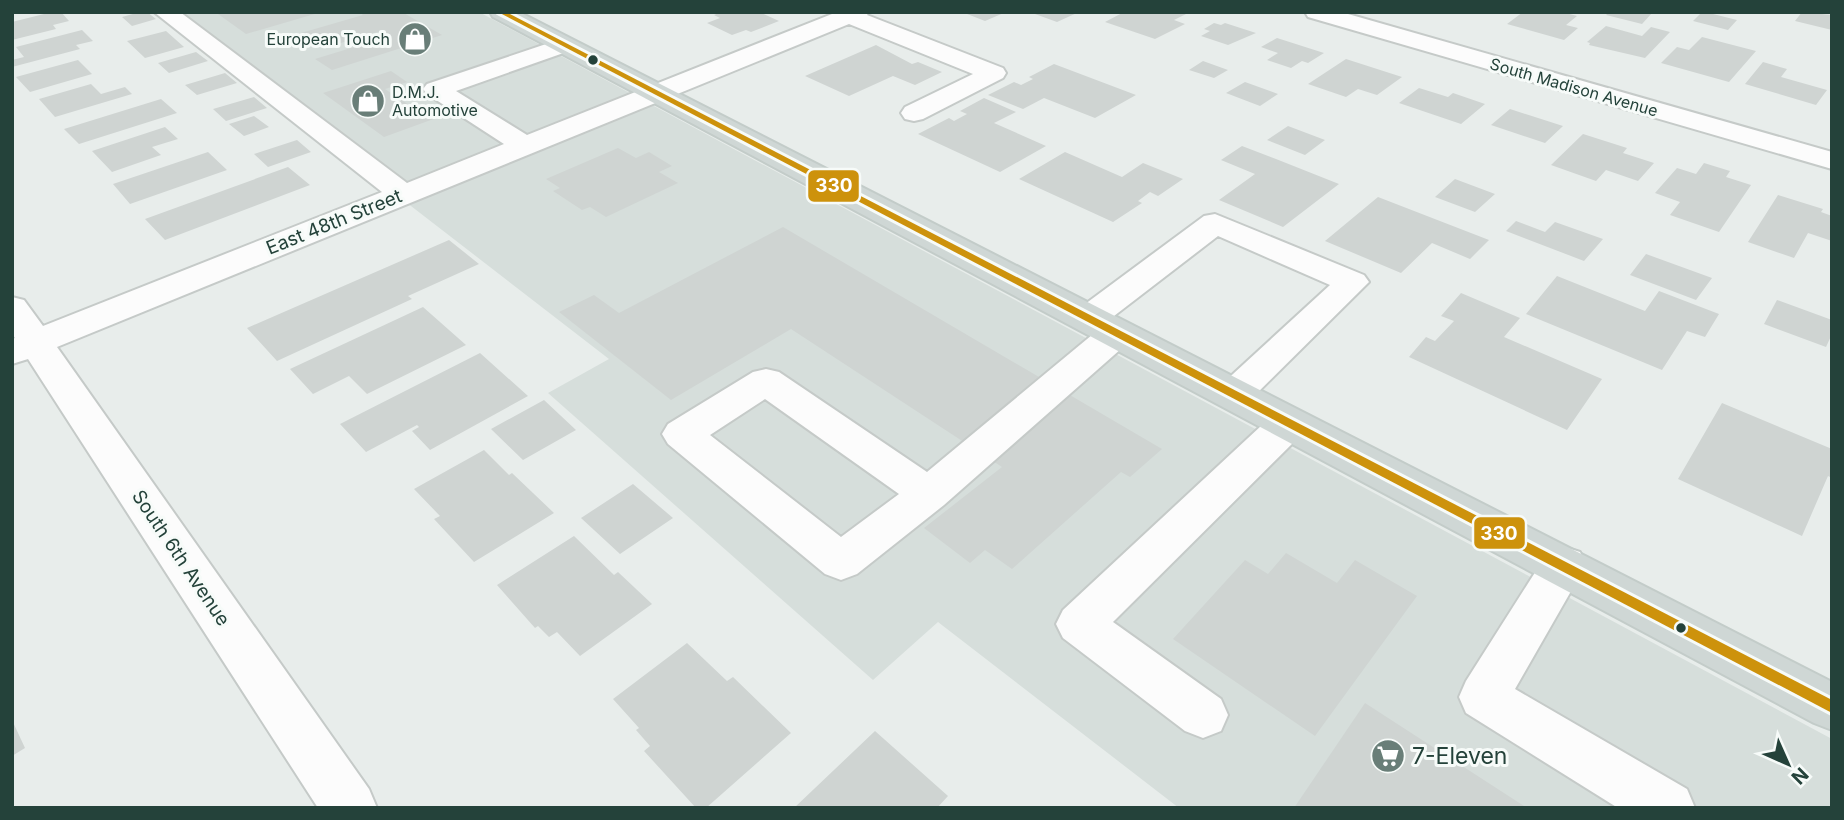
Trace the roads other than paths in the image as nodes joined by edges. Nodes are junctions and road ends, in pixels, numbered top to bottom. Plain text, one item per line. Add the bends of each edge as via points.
1 (165, 12) edge
2 (501, 12) edge
3 (1316, 12) edge
4 (853, 14) edge
5 (564, 45) junction
6 (657, 93) junction
7 (914, 113) dead end
8 (525, 146) junction
9 (1832, 162) edge
10 (402, 194) junction
11 (1103, 325) junction
12 (20, 334) edge
13 (1234, 394) junction
14 (1289, 423) junction
15 (929, 494) junction
16 (1564, 565) junction
17 (1832, 707) edge
18 (1203, 715) dead end
19 (350, 808) edge
20 (1668, 808) edge

1 - 10 street
2 - 5 main road
3 - 9 street, South Madison Avenue
4 - 6 street, East 48th Street
4 - 7 street via 994,73
5 - 6 main road
5 - 8 street via 436,89
6 - 8 street, East 48th Street
6 - 11 main road
8 - 10 street, East 48th Street
10 - 12 street, East 48th Street
11 - 13 main road
11 - 13 street via 1215,223 1352,282
11 - 15 street
12 - 19 street, South 6th Avenue
13 - 14 main road
14 - 16 main road
14 - 18 street via 1080,624
15 - 15 street via 841,562 682,434 766,381
16 - 17 main road
16 - 20 street via 1484,697

